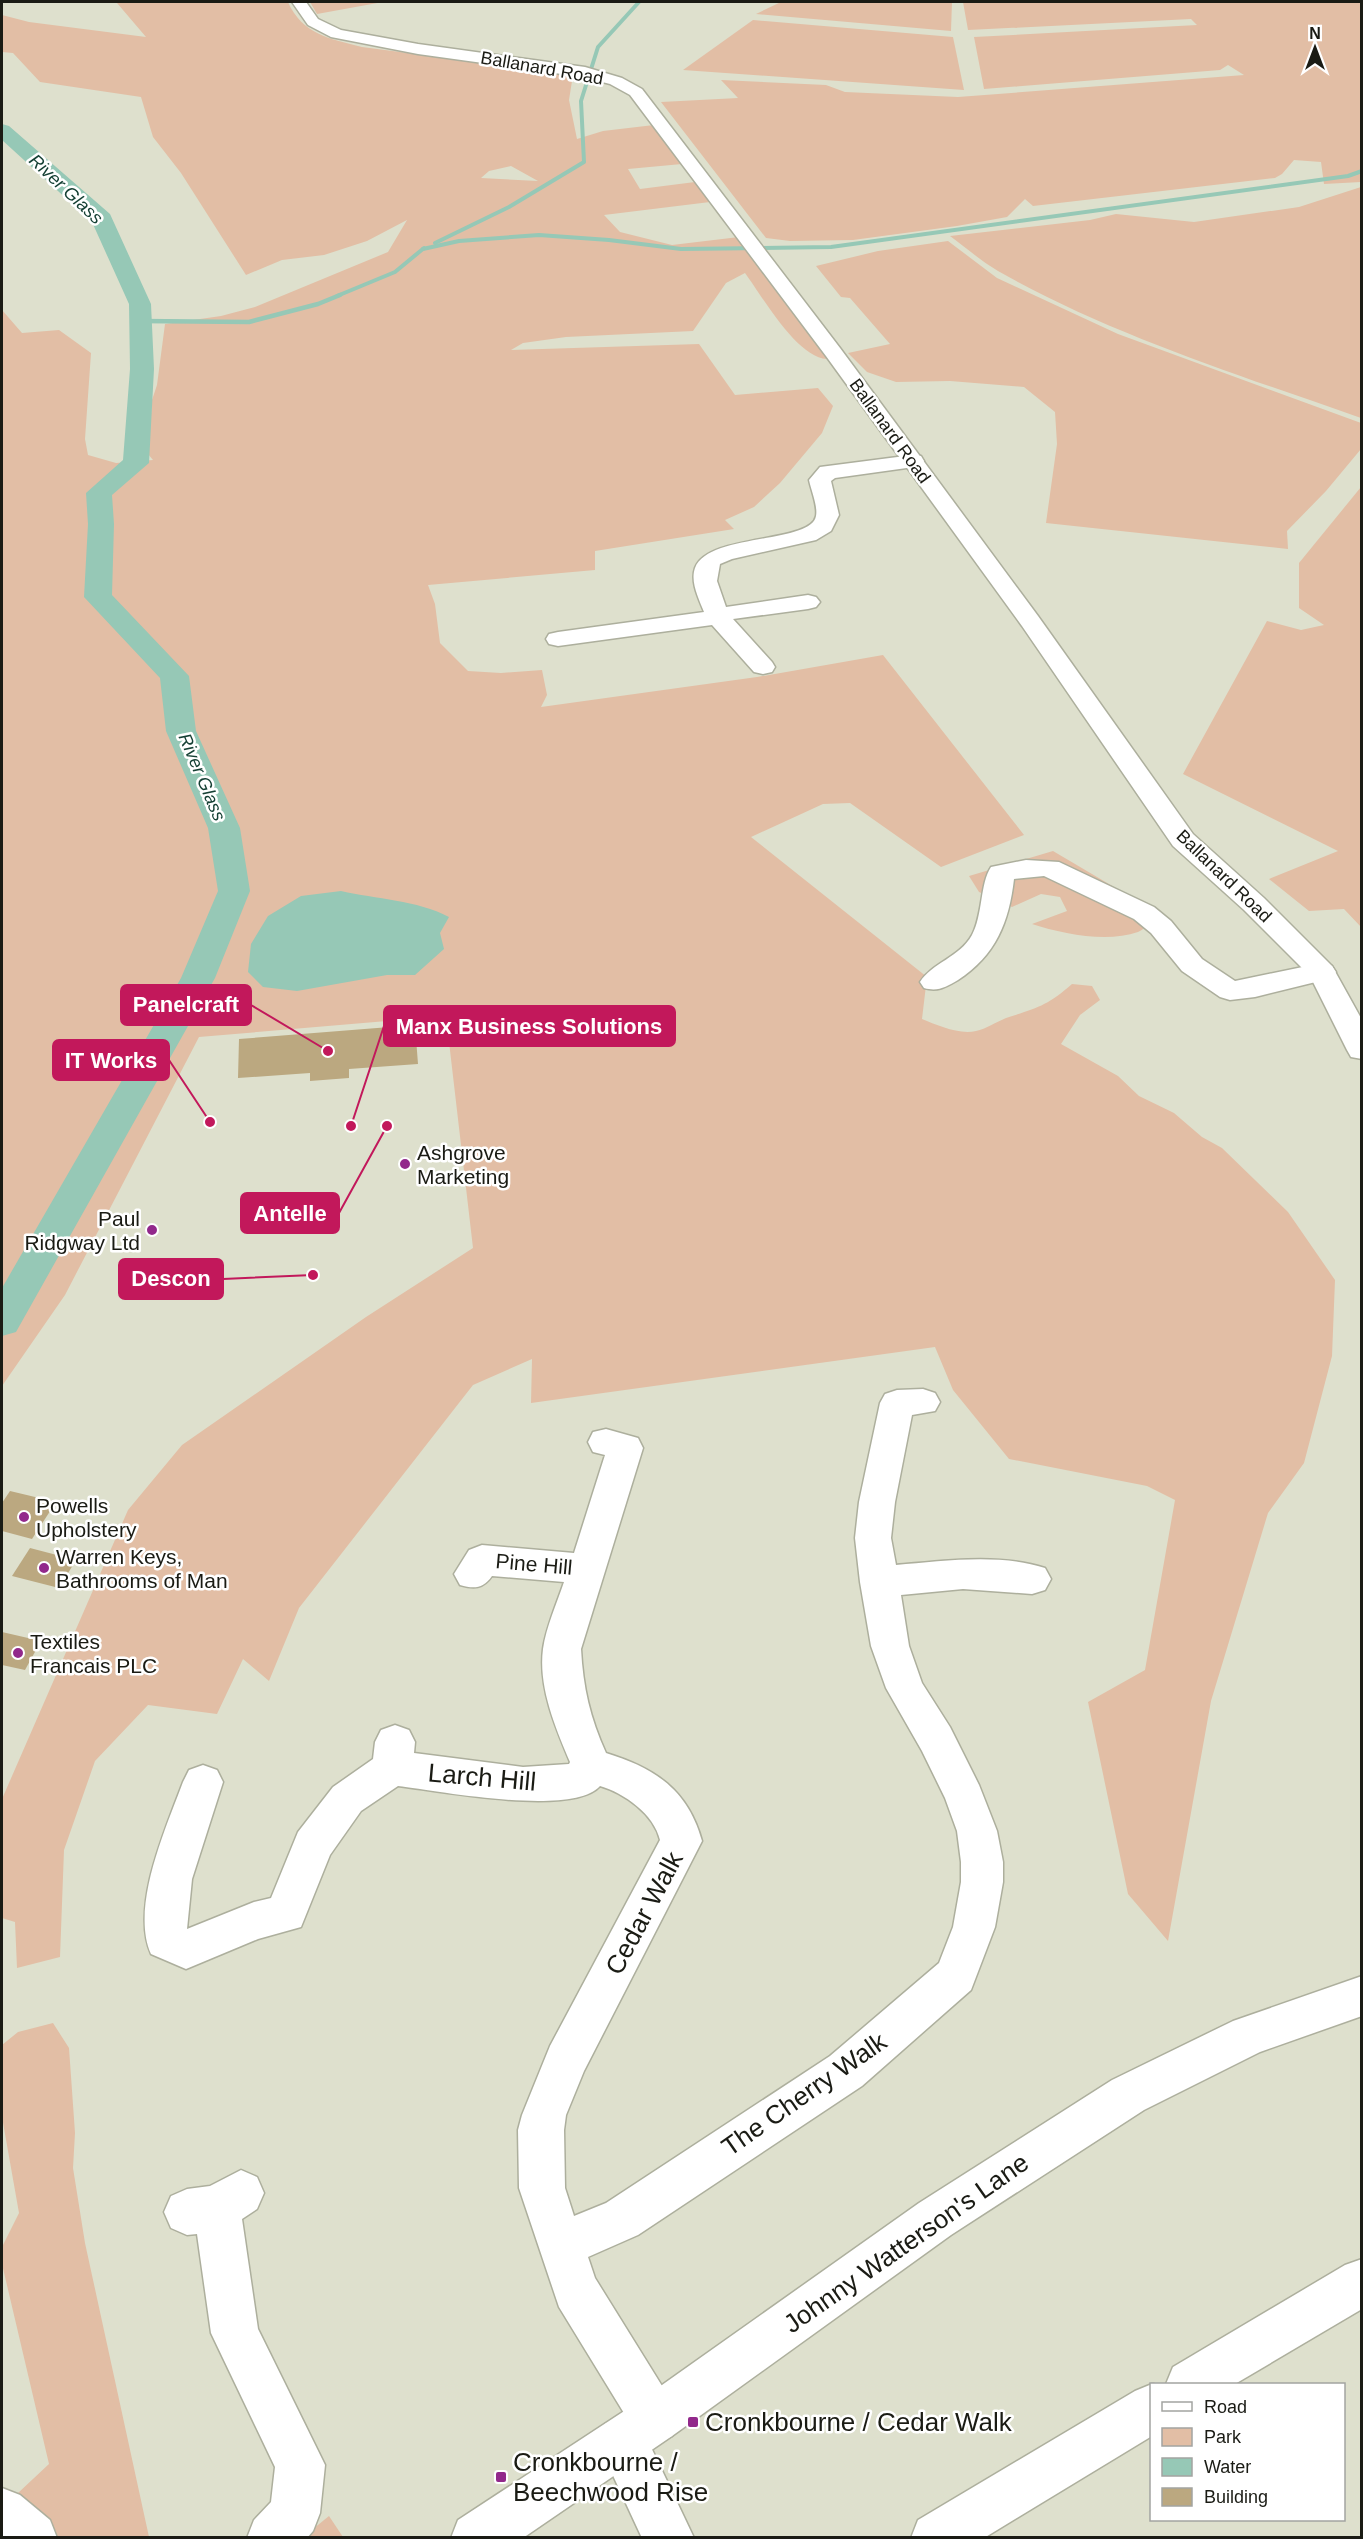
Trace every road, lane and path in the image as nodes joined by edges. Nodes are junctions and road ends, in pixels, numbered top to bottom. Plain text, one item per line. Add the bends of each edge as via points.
1 (299, 2) edge
2 (913, 462) junction
3 (808, 602) dead end
4 (717, 616) junction
5 (558, 639) dead end
6 (763, 667) dead end
7 (1322, 972) junction
8 (934, 982) dead end
9 (1362, 1050) edge
10 (923, 1402) dead end
11 (606, 1442) dead end
12 (480, 1560) dead end
13 (586, 1569) junction
14 (1032, 1579) dead end
15 (879, 1582) junction
16 (592, 1766) junction
17 (203, 1782) dead end
18 (1362, 1996) edge
19 (215, 2204) dead end
20 (560, 2245) junction
21 (1362, 2282) edge
22 (1193, 2383) edge
23 (1150, 2409) edge
24 (638, 2430) junction
25 (2, 2513) edge
26 (32, 2538) edge
27 (272, 2538) edge
28 (476, 2538) edge
29 (669, 2538) edge
30 (936, 2538) edge

1 - 2 main road, Ballanard Road via 313,22 337,34 585,72 636,92
2 - 4 main road via 828,472 820,480 828,515 823,526 808,535 711,560 705,581
2 - 7 main road, Ballanard Road via 1183,840
3 - 4 main road
4 - 5 main road
4 - 6 main road
7 - 8 main road via 1230,991 1192,965 1144,913 1049,868 1026,868 1001,873 993,925 982,943 963,965
7 - 9 main road, Ballanard Road
10 - 15 main road, The Cherry Walk via 897,1403 873,1538
11 - 13 main road via 625,1448
12 - 13 main road, Pine Hill
13 - 16 main road via 562,1649 563,1682 578,1735
14 - 15 main road via 963,1574
15 - 20 main road, The Cherry Walk via 890,1646 905,1688 936,1739 977,1831 982,1882 974,1927 956,1976 846,2071 622,2219
16 - 17 main road, Larch Hill via 579,1781 523,1784 393,1755 347,1799 313,1845 289,1927 254,1921 186,1950 166,1940 164,1915 172,1869
16 - 20 main road, Cedar Walk via 621,1775 653,1795 676,1821 681,1841 566,2061 544,2115 540,2150 542,2188
18 - 24 main road, Johnny Watterson's Lane via 1248,2036 1128,2095 935,2219
19 - 27 main road via 235,2333 300,2465 295,2513
20 - 24 main road, Cedar Walk
21 - 22 main road
23 - 30 main road
24 - 28 main road, Johnny Watterson's Lane
24 - 29 main road, Cedar Walk
25 - 26 main road

